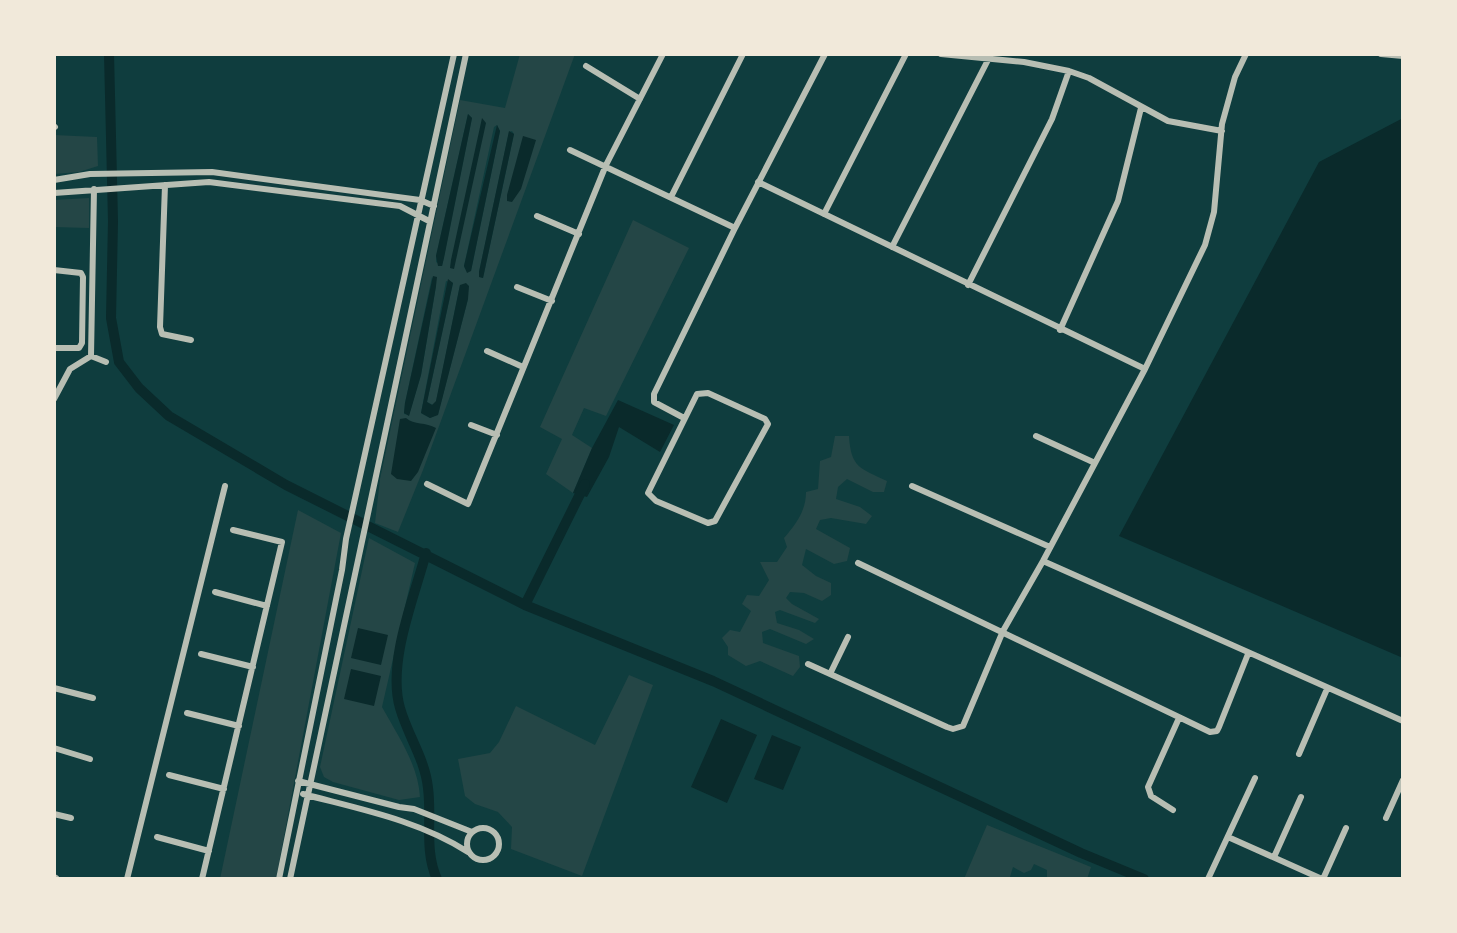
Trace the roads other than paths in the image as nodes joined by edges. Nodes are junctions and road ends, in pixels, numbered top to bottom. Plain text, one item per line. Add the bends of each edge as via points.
1 (454, 54) edge
2 (466, 54) edge
3 (663, 54) edge
4 (743, 54) edge
5 (825, 54) edge
6 (906, 54) edge
7 (941, 54) edge
8 (1246, 54) edge
9 (1381, 54) edge
10 (1403, 56) edge
11 (989, 58) junction
12 (586, 66) dead end
13 (1069, 71) junction
14 (444, 99) junction
15 (640, 99) junction
16 (456, 102) junction
17 (1141, 108) junction
18 (1222, 131) junction
19 (570, 150) dead end
20 (606, 165) junction
21 (254, 178) junction
22 (54, 180) edge
23 (758, 182) junction
24 (165, 185) junction
25 (252, 187) junction
26 (97, 190) junction
27 (54, 193) edge
28 (671, 197) junction
29 (420, 200) junction
30 (434, 206) junction
31 (417, 213) junction
32 (824, 214) junction
33 (537, 216) dead end
34 (429, 221) junction
35 (735, 228) junction
36 (579, 234) junction
37 (892, 247) junction
38 (54, 270) edge
39 (968, 285) junction
40 (517, 287) dead end
41 (552, 301) junction
42 (1060, 330) junction
43 (191, 340) dead end
44 (54, 348) edge
45 (487, 351) dead end
46 (91, 356) junction
47 (106, 362) dead end
48 (523, 367) junction
49 (1145, 369) junction
50 (54, 399) edge
51 (684, 418) junction
52 (471, 425) dead end
53 (497, 435) junction
54 (1036, 436) dead end
55 (1095, 463) junction
56 (427, 484) dead end
57 (225, 486) dead end
58 (912, 486) dead end
59 (233, 530) dead end
60 (1050, 547) junction
61 (1043, 561) junction
62 (858, 563) dead end
63 (215, 592) dead end
64 (267, 606) junction
65 (1003, 631) junction
66 (848, 637) dead end
67 (201, 654) dead end
68 (1248, 654) junction
69 (808, 664) dead end
70 (253, 667) junction
71 (830, 674) junction
72 (54, 688) edge
73 (1327, 689) junction
74 (93, 698) dead end
75 (187, 713) dead end
76 (1179, 718) junction
77 (1403, 721) edge
78 (239, 726) junction
79 (54, 748) edge
80 (1299, 754) dead end
81 (90, 759) dead end
82 (169, 775) dead end
83 (1255, 778) dead end
84 (1403, 780) edge
85 (298, 781) junction
86 (309, 783) junction
87 (224, 789) junction
88 (296, 793) junction
89 (306, 795) junction
90 (1400, 796) edge
91 (1301, 797) dead end
92 (1173, 810) dead end
93 (54, 814) edge
94 (71, 818) dead end
95 (1386, 818) dead end
96 (1346, 828) dead end
97 (472, 832) junction
98 (157, 837) dead end
99 (1228, 837) junction
100 (209, 851) junction
101 (468, 852) junction
102 (1274, 857) junction
103 (1299, 869) junction
104 (127, 879) edge
105 (202, 879) edge
106 (279, 879) edge
107 (290, 879) edge
108 (1208, 879) edge
109 (1294, 879) edge
110 (1322, 879) edge

1 - 14 street
2 - 16 street
3 - 15 street
4 - 28 street
5 - 23 street
6 - 32 street
7 - 11 street
8 - 18 street
9 - 10 street
11 - 13 street
11 - 37 street
12 - 15 street
13 - 17 street
13 - 39 street via 1052,119
14 - 16 street
14 - 29 street
15 - 20 street
16 - 30 street
17 - 18 street via 1181,125
17 - 42 street via 1118,201
18 - 49 street via 1210,231
19 - 20 street
20 - 28 street
20 - 36 street
21 - 22 street via 212,172 90,174
21 - 25 street
21 - 29 street
23 - 32 street
23 - 35 street
24 - 25 street via 209,182
24 - 26 street
24 - 43 street via 160,327 169,337
25 - 31 street via 400,206
26 - 27 street
26 - 46 street
28 - 35 street
29 - 30 street
29 - 31 street
30 - 34 street
31 - 34 street
31 - 85 street
32 - 37 street
33 - 36 street
34 - 86 street
35 - 51 street via 654,394 654,402
36 - 41 street
37 - 39 street
38 - 44 street via 72,270 83,277 82,343 73,350
39 - 42 street
40 - 41 street
41 - 48 street
42 - 49 street
45 - 48 street
46 - 47 street
46 - 50 street via 70,369
48 - 53 street
49 - 55 street
51 - 51 street via 697,394 708,393 768,424 712,523 648,493
52 - 53 street
53 - 56 street via 468,504
54 - 55 street
55 - 60 street
57 - 104 street
58 - 60 street
59 - 64 street via 282,542
60 - 61 street
61 - 65 street
61 - 68 street
62 - 65 street
63 - 64 street
64 - 70 street
65 - 71 street via 959,729
65 - 76 street
66 - 71 street
67 - 70 street
68 - 73 street
68 - 76 street via 1217,731
69 - 71 street
70 - 78 street
72 - 74 street
73 - 77 street
73 - 80 street
75 - 78 street
76 - 92 street via 1148,787 1151,796
78 - 87 street
79 - 81 street
82 - 87 street
83 - 99 street
84 - 90 street
85 - 86 street
85 - 88 street
86 - 89 street
86 - 97 street via 414,809
87 - 100 street
88 - 89 street
88 - 106 street
89 - 101 street via 400,820
89 - 107 street
90 - 95 street
91 - 102 street
93 - 94 street
96 - 110 street
97 - 101 street
97 - 101 street via 492,830 499,849 484,860
98 - 100 street
99 - 102 street
99 - 108 street
100 - 105 street
102 - 103 street
103 - 109 street
103 - 110 street

